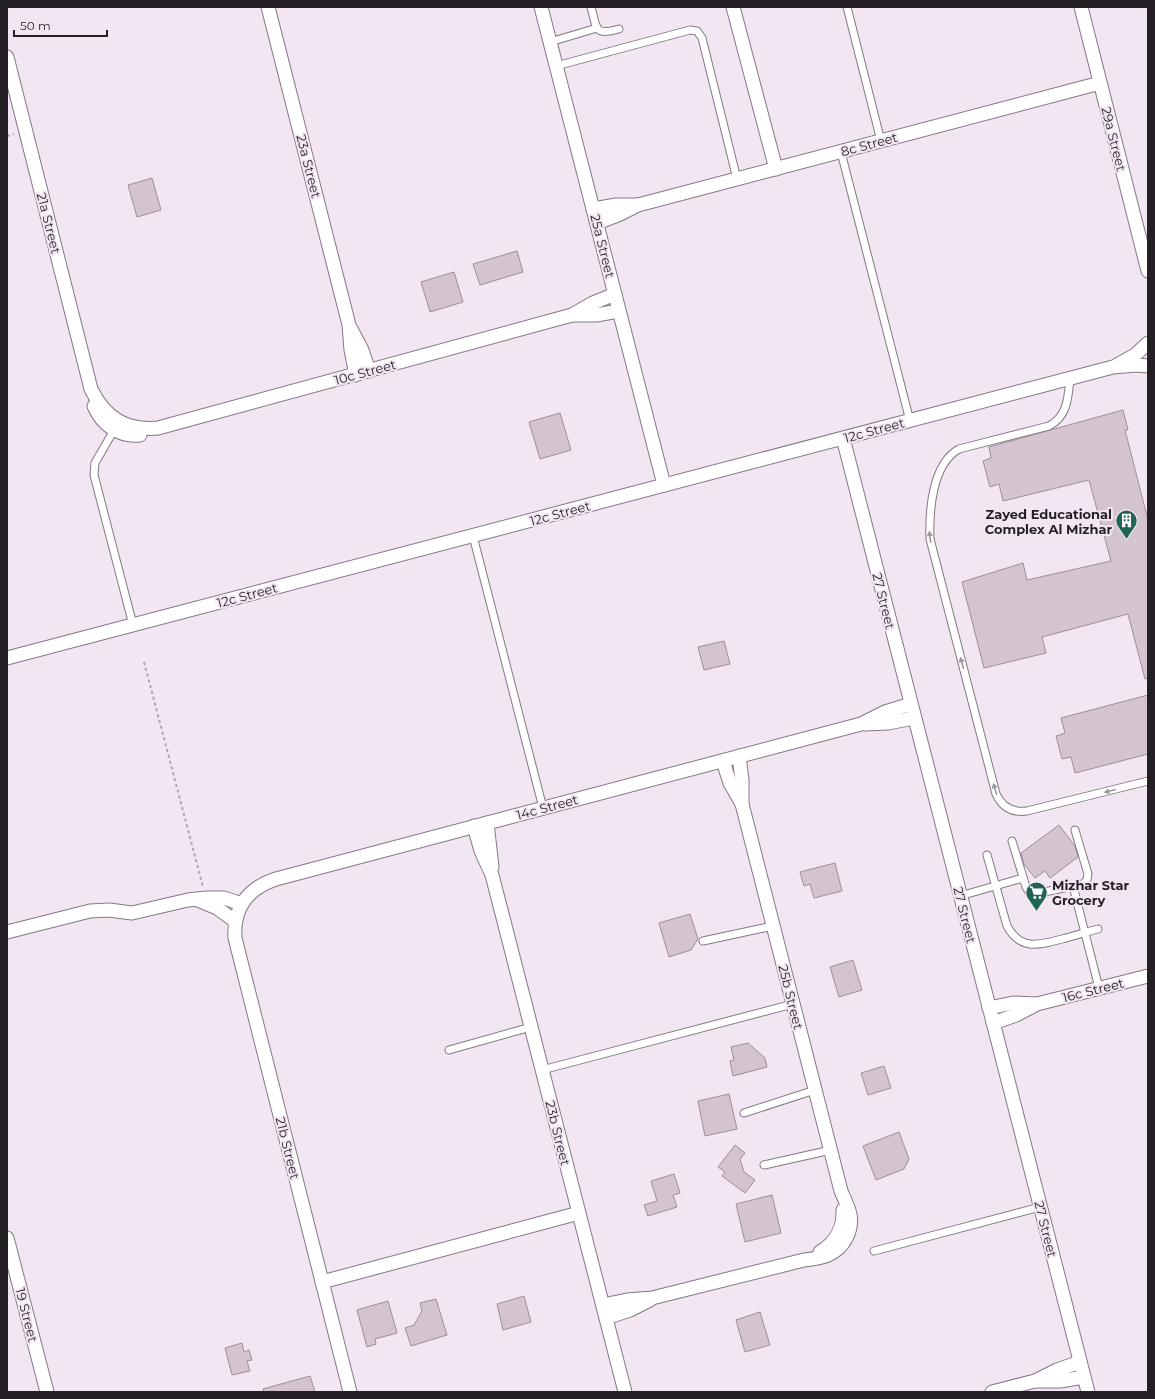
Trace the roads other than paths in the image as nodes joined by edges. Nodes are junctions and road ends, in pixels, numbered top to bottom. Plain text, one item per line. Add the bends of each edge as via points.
1 (268, 7) edge
2 (541, 7) edge
3 (591, 7) edge
4 (733, 7) edge
5 (847, 7) edge
6 (1081, 7) edge
7 (597, 28) junction
8 (619, 29) dead end
9 (550, 42) junction
10 (7, 57) edge
11 (556, 66) junction
12 (1100, 83) junction
13 (881, 141) junction
14 (841, 152) junction
15 (776, 169) junction
16 (737, 179) junction
17 (638, 205) junction
18 (593, 210) junction
19 (597, 223) junction
20 (1148, 271) edge
21 (615, 294) junction
22 (619, 310) junction
23 (572, 316) junction
24 (349, 326) junction
25 (1148, 344) edge
26 (1148, 357) edge
27 (1148, 366) edge
28 (1113, 367) junction
29 (369, 371) junction
30 (356, 375) junction
31 (1070, 379) junction
32 (910, 421) junction
33 (117, 426) junction
34 (842, 438) junction
35 (664, 485) junction
36 (473, 536) junction
37 (133, 625) junction
38 (7, 658) edge
39 (911, 704) junction
40 (914, 718) junction
41 (861, 724) junction
42 (739, 756) junction
43 (723, 761) junction
44 (1148, 781) edge
45 (742, 804) junction
46 (543, 808) junction
47 (480, 825) junction
48 (1075, 830) dead end
49 (1012, 841) dead end
50 (987, 855) dead end
51 (1023, 878) junction
52 (996, 885) junction
53 (1073, 886) junction
54 (960, 896) junction
55 (201, 899) junction
56 (242, 904) junction
57 (235, 921) junction
58 (773, 926) junction
59 (1098, 929) dead end
60 (7, 932) edge
61 (1085, 933) junction
62 (703, 941) dead end
63 (1148, 976) edge
64 (1099, 988) junction
65 (793, 1004) junction
66 (1037, 1004) junction
67 (989, 1008) junction
68 (993, 1023) junction
69 (531, 1027) junction
70 (449, 1050) dead end
71 (542, 1070) junction
72 (815, 1090) junction
73 (744, 1113) dead end
74 (831, 1150) junction
75 (764, 1165) dead end
76 (1040, 1207) junction
77 (579, 1213) junction
78 (7, 1238) edge
79 (874, 1251) dead end
80 (10, 1259) edge
81 (12, 1276) edge
82 (322, 1282) junction
83 (652, 1298) junction
84 (603, 1305) junction
85 (606, 1318) junction
86 (1080, 1362) junction
87 (1084, 1377) junction
88 (1035, 1381) junction
89 (47, 1392) edge
90 (350, 1392) edge
91 (625, 1392) edge
92 (992, 1392) edge
93 (1088, 1392) edge

1 - 24 street, 23a Street
2 - 9 street, 25a Street
3 - 7 lane
4 - 15 street
5 - 13 lane
6 - 12 street, 29a Street
7 - 8 lane via 605,33
7 - 9 lane
9 - 11 street, 25a Street
10 - 33 street, 21a Street via 91,389
11 - 16 lane via 690,30 697,31 702,38
11 - 18 street, 25a Street
12 - 13 street, 8c Street
12 - 20 street, 29a Street
13 - 14 street, 8c Street
14 - 15 street, 8c Street
14 - 32 lane
15 - 16 street, 8c Street
16 - 17 street, 8c Street
17 - 18 street, 8c Street via 616,205
17 - 19 street, 8c Street
18 - 19 street, 25a Street
19 - 21 street, 25a Street
21 - 22 street, 25a Street
21 - 23 street, 10c Street via 593,303
22 - 23 street, 10c Street via 596,315
22 - 35 street, 25a Street
23 - 29 street, 10c Street
24 - 29 street, 23a Street via 362,350
24 - 30 street, 23a Street
25 - 26 street
25 - 28 street, 12c Street
27 - 28 street, 12c Street
28 - 31 street, 12c Street
29 - 30 street, 10c Street
30 - 33 street, 10c Street via 151,432 128,435
31 - 32 street, 12c Street
44 -> 31 lane via 1021,812 1009,809 999,800 930,539 933,492 948,456 959,449 1055,423 1065,409
32 - 34 street, 12c Street
33 - 37 lane via 95,463 94,475
34 - 35 street, 12c Street
34 - 39 street, 27 Street
35 - 36 street, 12c Street
36 - 37 street, 12c Street
36 - 46 lane
37 - 38 street, 12c Street
39 - 40 street, 27 Street
39 - 41 street, 14c Street via 885,712
40 - 41 street, 14c Street via 888,723
40 - 54 street, 27 Street
41 - 42 street, 14c Street
42 - 43 street, 14c Street
42 - 45 street, 25b Street
43 - 45 street, 25b Street via 730,783
43 - 46 street, 14c Street
45 - 58 street, 25b Street
46 - 47 street, 14c Street
47 - 56 street, 14c Street via 268,881 254,890
47 - 69 street, 23b Street via 481,851 492,875
48 - 53 lane via 1089,877 1083,884
49 - 51 lane
50 - 52 lane
51 - 52 lane
51 - 53 lane via 1027,890 1032,894
52 - 54 lane
52 - 61 lane via 1007,926 1020,941 1038,945
53 - 61 lane
54 - 67 street, 27 Street
55 - 56 street via 224,898
55 - 57 street
55 - 60 street via 132,913 90,911
56 - 57 street, 21b Street
57 - 82 street, 21b Street via 235,938
58 - 62 lane
58 - 65 street, 25b Street
59 - 61 lane
61 - 64 lane
63 - 64 street, 16c Street
64 - 66 street, 16c Street
65 - 71 lane
65 - 72 street, 25b Street
66 - 67 street, 16c Street via 1013,1003
66 - 68 street, 16c Street
67 - 68 street, 27 Street
68 - 76 street, 27 Street
69 - 70 lane
69 - 71 street, 23b Street
71 - 77 street, 23b Street
72 - 73 lane
72 - 74 street, 25b Street
74 - 75 lane
74 - 83 street, 25b Street via 841,1191 842,1223 836,1238 825,1250 804,1260
76 - 79 lane
76 - 86 street, 27 Street
77 - 82 street
77 - 84 street, 23b Street
78 - 80 street, 19 Street
80 - 81 street, 19 Street
81 - 89 street, 19 Street
82 - 90 street, 21b Street
83 - 84 street, 25b Street
83 - 85 street, 25b Street via 630,1310
84 - 85 street, 23b Street
85 - 91 street, 23b Street
86 - 87 street, 27 Street
86 - 88 street
87 - 88 street via 1060,1381
87 - 93 street, 27 Street
88 - 92 street

